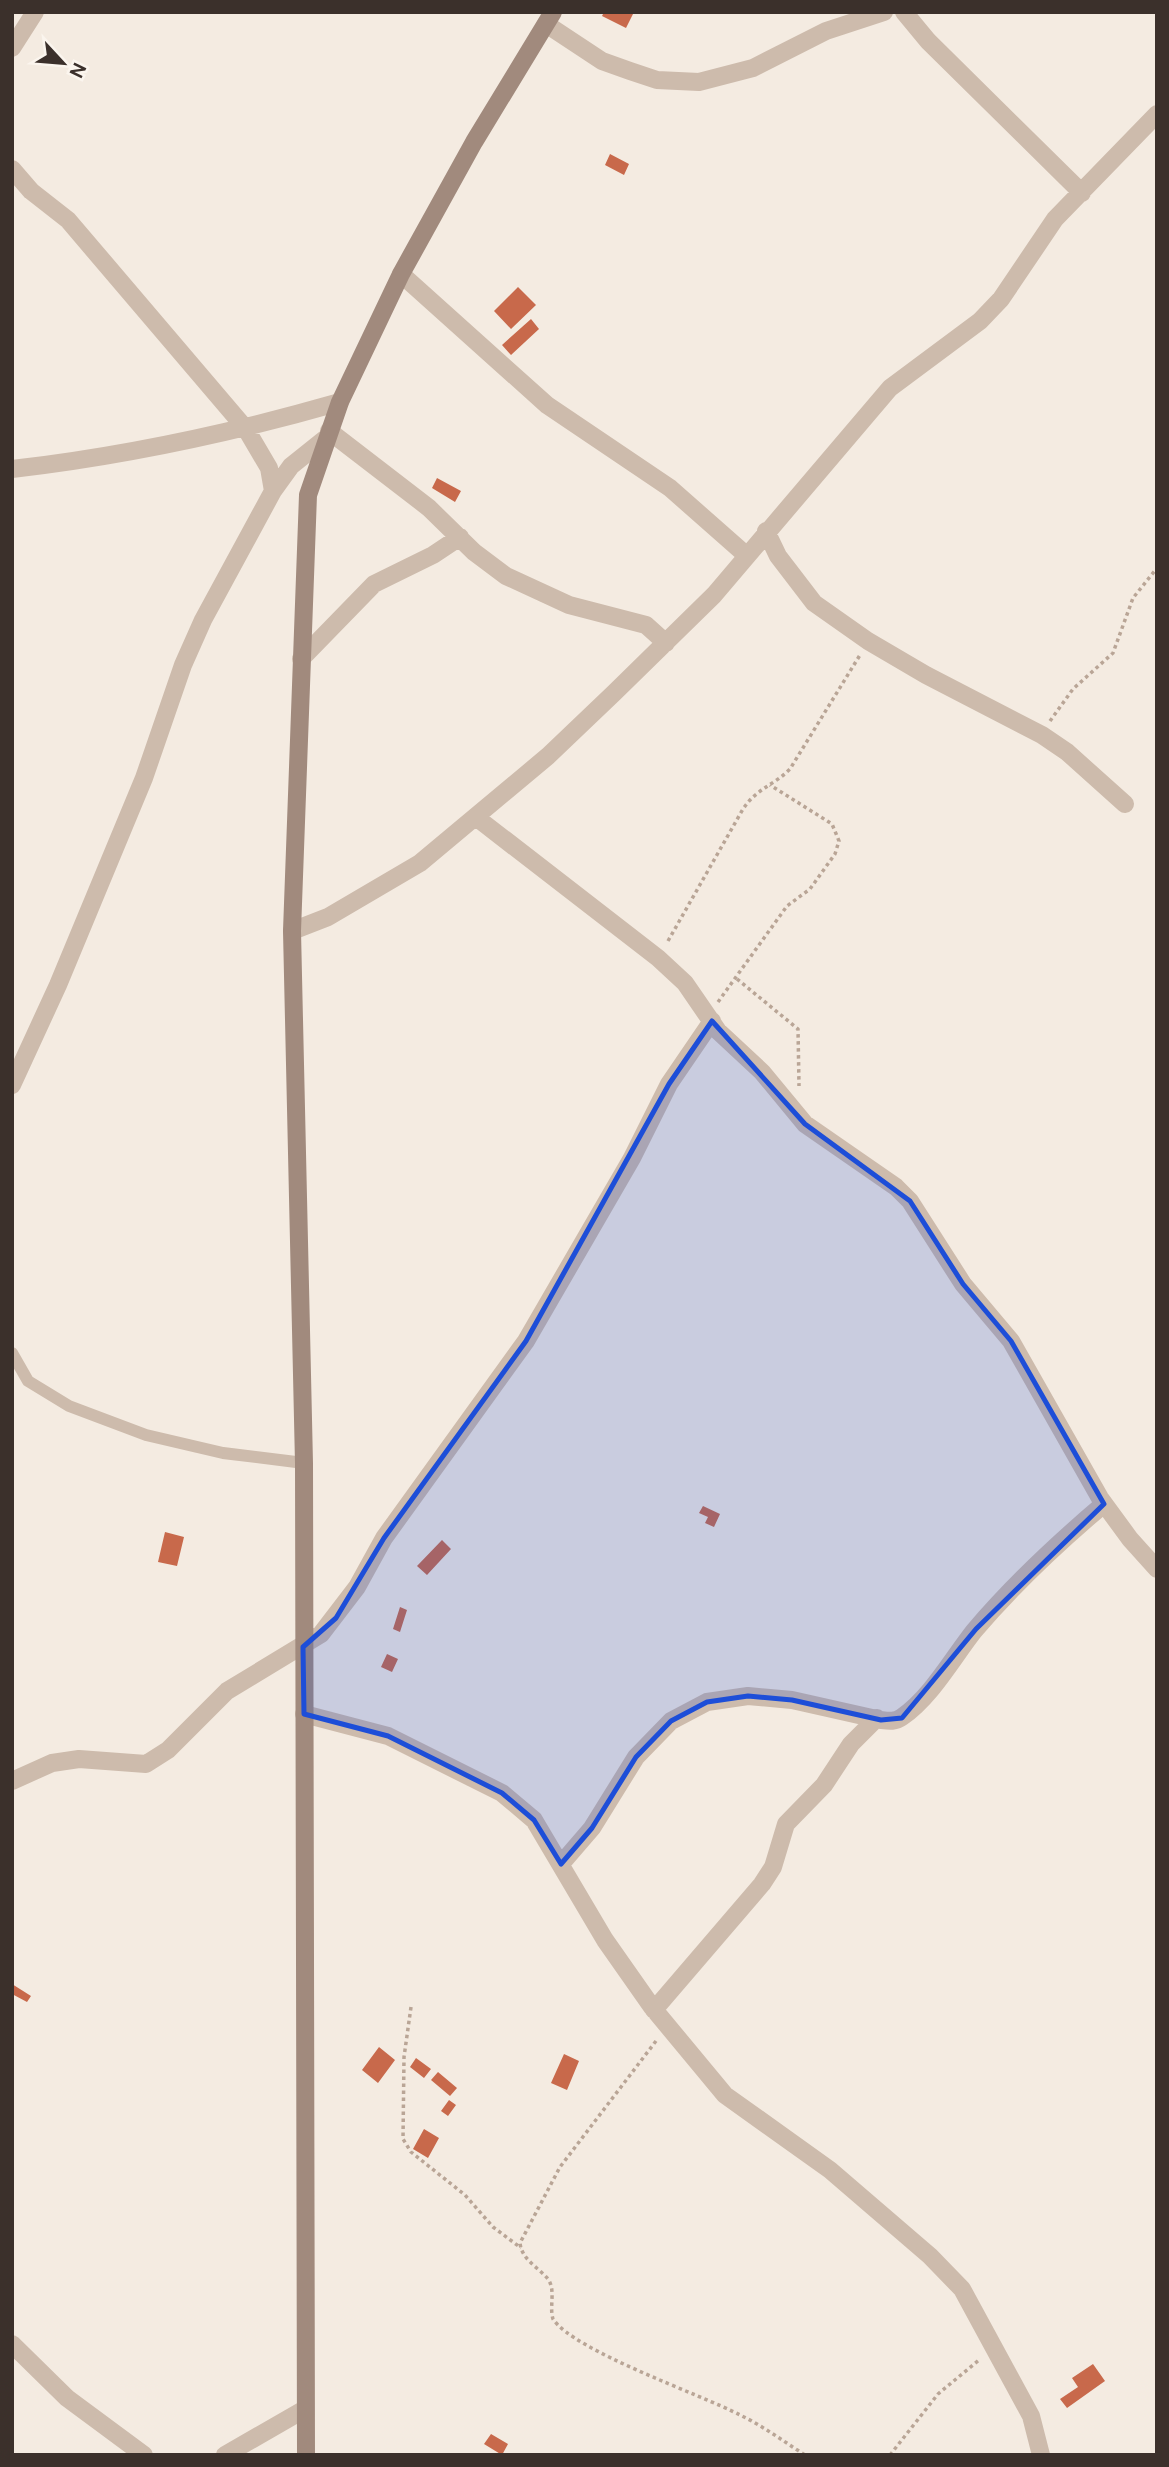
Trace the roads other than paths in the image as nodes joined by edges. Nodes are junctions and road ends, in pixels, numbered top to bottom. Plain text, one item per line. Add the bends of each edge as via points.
1 (36, 12) edge
2 (884, 12) edge
3 (904, 12) edge
4 (550, 18) edge
5 (12, 48) edge
6 (1157, 114) edge
7 (12, 169) edge
8 (1082, 193) junction
9 (401, 274) junction
10 (340, 402) junction
11 (246, 429) junction
12 (328, 434) junction
13 (12, 470) edge
14 (273, 491) junction
15 (766, 531) junction
16 (460, 537) junction
17 (746, 555) junction
18 (666, 643) junction
19 (301, 659) junction
20 (1125, 804) dead end
21 (477, 818) junction
22 (292, 931) junction
23 (710, 1017) junction
24 (12, 1085) edge
25 (12, 1353) edge
26 (304, 1463) junction
27 (1104, 1504) junction
28 (1157, 1569) edge
29 (303, 1647) junction
30 (304, 1714) junction
31 (877, 1718) junction
32 (12, 1781) edge
33 (561, 1864) junction
34 (654, 2010) junction
35 (12, 2344) edge
36 (305, 2409) junction
37 (144, 2455) edge
38 (225, 2455) edge
39 (306, 2455) edge
40 (1041, 2455) edge

1 - 5 street
2 - 4 street via 826,31 753,68 699,82 657,80 602,61
3 - 8 street
4 - 9 street
6 - 8 street
7 - 11 street via 68,220
8 - 15 street via 1055,219 1001,299 890,388
9 - 10 street
9 - 17 street via 547,405 670,488
10 - 11 street
10 - 12 street
11 - 13 street
11 - 14 street via 269,468
12 - 14 street via 291,466
12 - 16 street via 429,508
12 - 19 street via 308,495
14 - 24 street via 183,665 144,778
15 - 17 street
15 - 20 street via 778,556 814,604 958,693 1042,735
16 - 18 street via 506,576 569,605 646,625
16 - 19 street via 374,584
17 - 18 street
18 - 21 street
19 - 22 street
21 - 22 street via 421,863 375,892
21 - 23 street via 658,958
22 - 26 street
23 - 27 street via 797,1115 910,1201 963,1284 1011,1341
23 - 29 street via 526,1341 384,1538 336,1618
25 - 26 lane via 28,1381 69,1406 146,1435 223,1453
26 - 29 street
27 - 28 street
27 - 31 street via 1067,1535 976,1629 902,1718
29 - 30 street
29 - 32 street via 226,1691 168,1750 146,1764 79,1759 52,1763
30 - 33 street via 388,1736 502,1793 534,1820
30 - 36 street
31 - 33 street via 792,1700 748,1696 707,1702 671,1721 636,1757 592,1828
31 - 34 street via 786,1825 773,1867 762,1884
33 - 34 street via 605,1940
34 - 40 street via 725,2095 830,2170 962,2289 1031,2416
35 - 37 street via 67,2398
36 - 38 street
36 - 39 street

